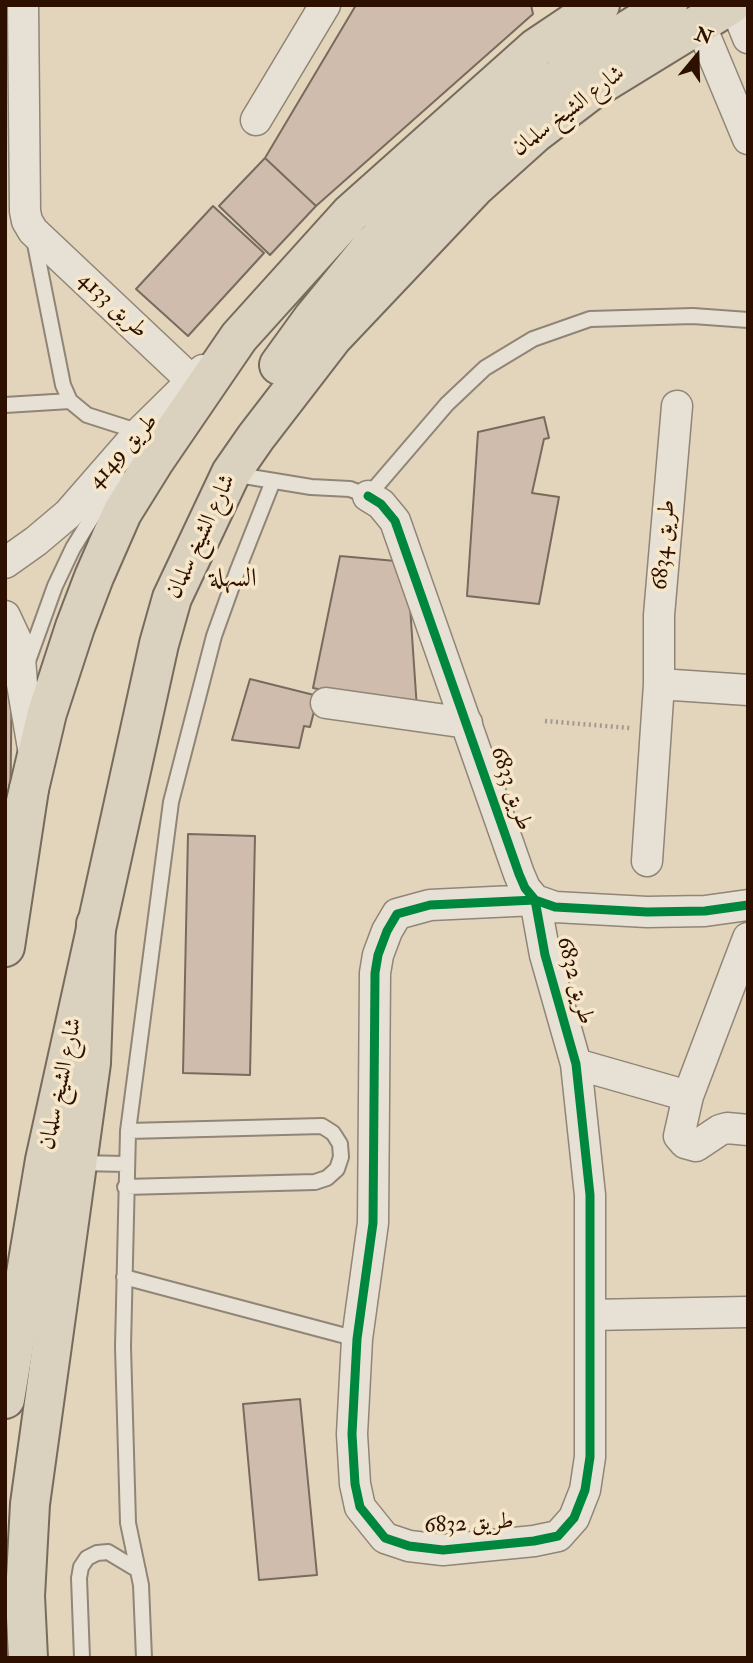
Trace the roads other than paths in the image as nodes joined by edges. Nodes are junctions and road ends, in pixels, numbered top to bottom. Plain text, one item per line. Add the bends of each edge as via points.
1 (23, 5) edge
2 (325, 5) edge
3 (579, 5) edge
4 (600, 5) edge
5 (708, 10) edge
6 (748, 38) edge
7 (536, 48) junction
8 (256, 120) dead end
9 (748, 139) edge
10 (33, 231) junction
11 (748, 320) edge
12 (239, 337) junction
13 (191, 380) junction
14 (70, 401) junction
15 (5, 405) edge
16 (677, 406) dead end
17 (147, 425) junction
18 (231, 473) junction
19 (273, 481) junction
20 (368, 496) junction
21 (5, 563) edge
22 (5, 615) edge
23 (22, 684) junction
24 (659, 684) junction
25 (748, 690) edge
26 (326, 704) dead end
27 (467, 723) junction
28 (32, 776) junction
29 (647, 860) dead end
30 (5, 890) edge
31 (535, 900) junction
32 (748, 905) edge
33 (748, 938) edge
34 (5, 947) edge
35 (576, 1064) junction
36 (688, 1096) junction
37 (748, 1130) edge
38 (128, 1131) junction
39 (62, 1162) junction
40 (126, 1164) junction
41 (125, 1187) junction
42 (124, 1277) junction
43 (748, 1312) edge
44 (590, 1315) junction
45 (357, 1339) junction
46 (5, 1399) edge
47 (138, 1570) junction
48 (28, 1658) edge
49 (82, 1658) edge
50 (145, 1658) edge

1 - 10 street via 25,211
2 - 8 street
3 - 7 main road
4 - 7 main road
5 - 6 street
5 - 9 street
5 - 18 main road, شارع الشيخ سلمان via 592,53 473,147 401,215 341,282 281,362 268,386 256,437
7 - 12 main road via 350,214
10 - 13 street, طريق 4133
10 - 14 lane
11 - 20 lane via 693,316 590,319 533,339 475,377
12 - 13 street, طريق 4149
12 - 28 main road via 122,513 75,627
13 - 17 street, طريق 4149
14 - 15 lane
14 - 17 lane via 87,415
16 - 24 street, طريق 6834 via 659,615
17 - 21 street, طريق 4149 via 68,514
17 - 23 lane via 73,548 33,643
18 - 19 lane
18 - 39 main road, شارع الشيخ سلمان via 172,598 159,645 96,924 91,1063
19 - 20 lane via 350,489
19 - 38 lane via 214,636 171,802
20 - 27 street, طريق 6833 via 395,521
22 - 23 street via 19,646
23 - 28 street
24 - 25 street
24 - 29 street, طريق 6834
26 - 27 street
27 - 31 street, طريق 6833 via 519,874
28 - 30 main road
28 - 34 main road
31 - 32 street via 555,907 647,912
31 - 35 street, طريق 6832 via 545,955
31 - 45 street, طريق 6832 via 430,905 397,914 387,931 374,973 373,1223
33 - 36 street
35 - 36 street
35 - 44 street, طريق 6832 via 590,1195
36 - 37 street via 679,1136 685,1143 700,1145 727,1128
38 - 40 lane
38 - 41 lane via 322,1126 340,1144 341,1157 337,1169 315,1182
39 - 40 lane
39 - 46 main road, شارع الشيخ سلمان
39 - 48 main road via 30,1504 25,1596
40 - 41 lane
41 - 42 lane
42 - 45 lane
42 - 47 lane via 128,1523
43 - 44 street
44 - 45 street, طريق 6832 via 590,1457 585,1490 574,1518 558,1536 534,1541 443,1550 385,1538 360,1507 355,1484 352,1434
47 - 49 lane via 108,1552 97,1553 81,1567
47 - 50 lane

